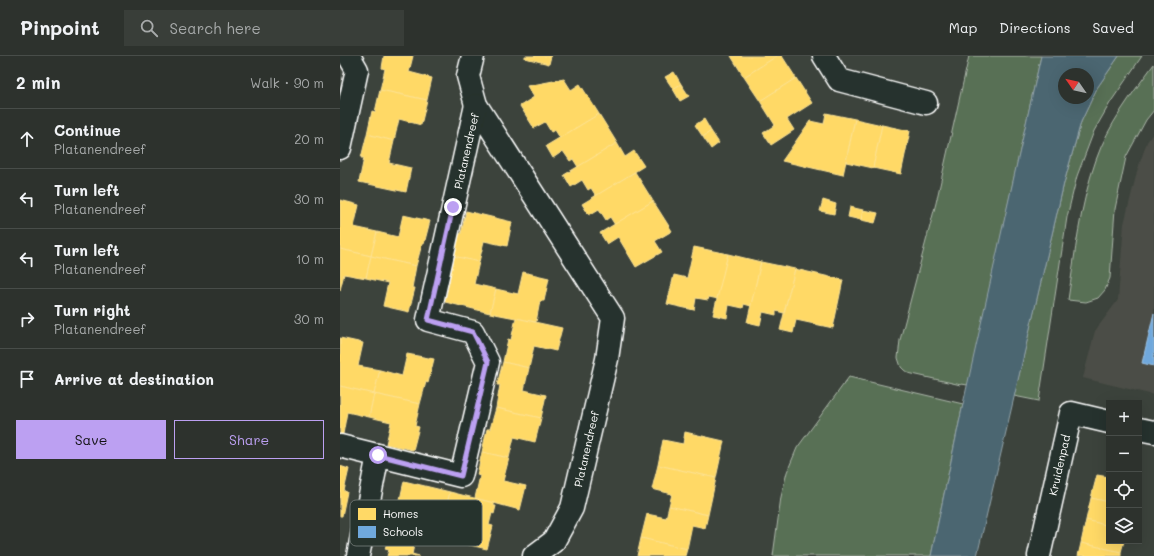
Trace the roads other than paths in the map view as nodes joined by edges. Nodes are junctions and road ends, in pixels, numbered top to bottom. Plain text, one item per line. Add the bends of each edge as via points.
1 (349, 56) edge
2 (473, 56) edge
3 (824, 56) edge
4 (926, 103) dead end
5 (476, 105) junction
6 (340, 148) edge
7 (1106, 421) edge
8 (1142, 430) edge
9 (1154, 432) edge
10 (340, 446) edge
11 (378, 455) junction
12 (369, 500) edge
13 (360, 546) edge
14 (557, 549) edge
15 (358, 556) edge
16 (534, 556) edge
17 (1039, 556) edge

1 - 6 street via 357,70
2 - 5 street, Platanendreef via 468,76
3 - 4 street via 839,80
5 - 11 street, Platanendreef via 428,320 473,332 488,362 461,476
5 - 14 street, Platanendreef via 613,318 607,359 572,508
7 - 17 street, Kruidenpad via 1071,413
8 - 9 street
10 - 11 street, Platanendreef
11 - 12 street
13 - 15 street
14 - 16 street, Platanendreef

